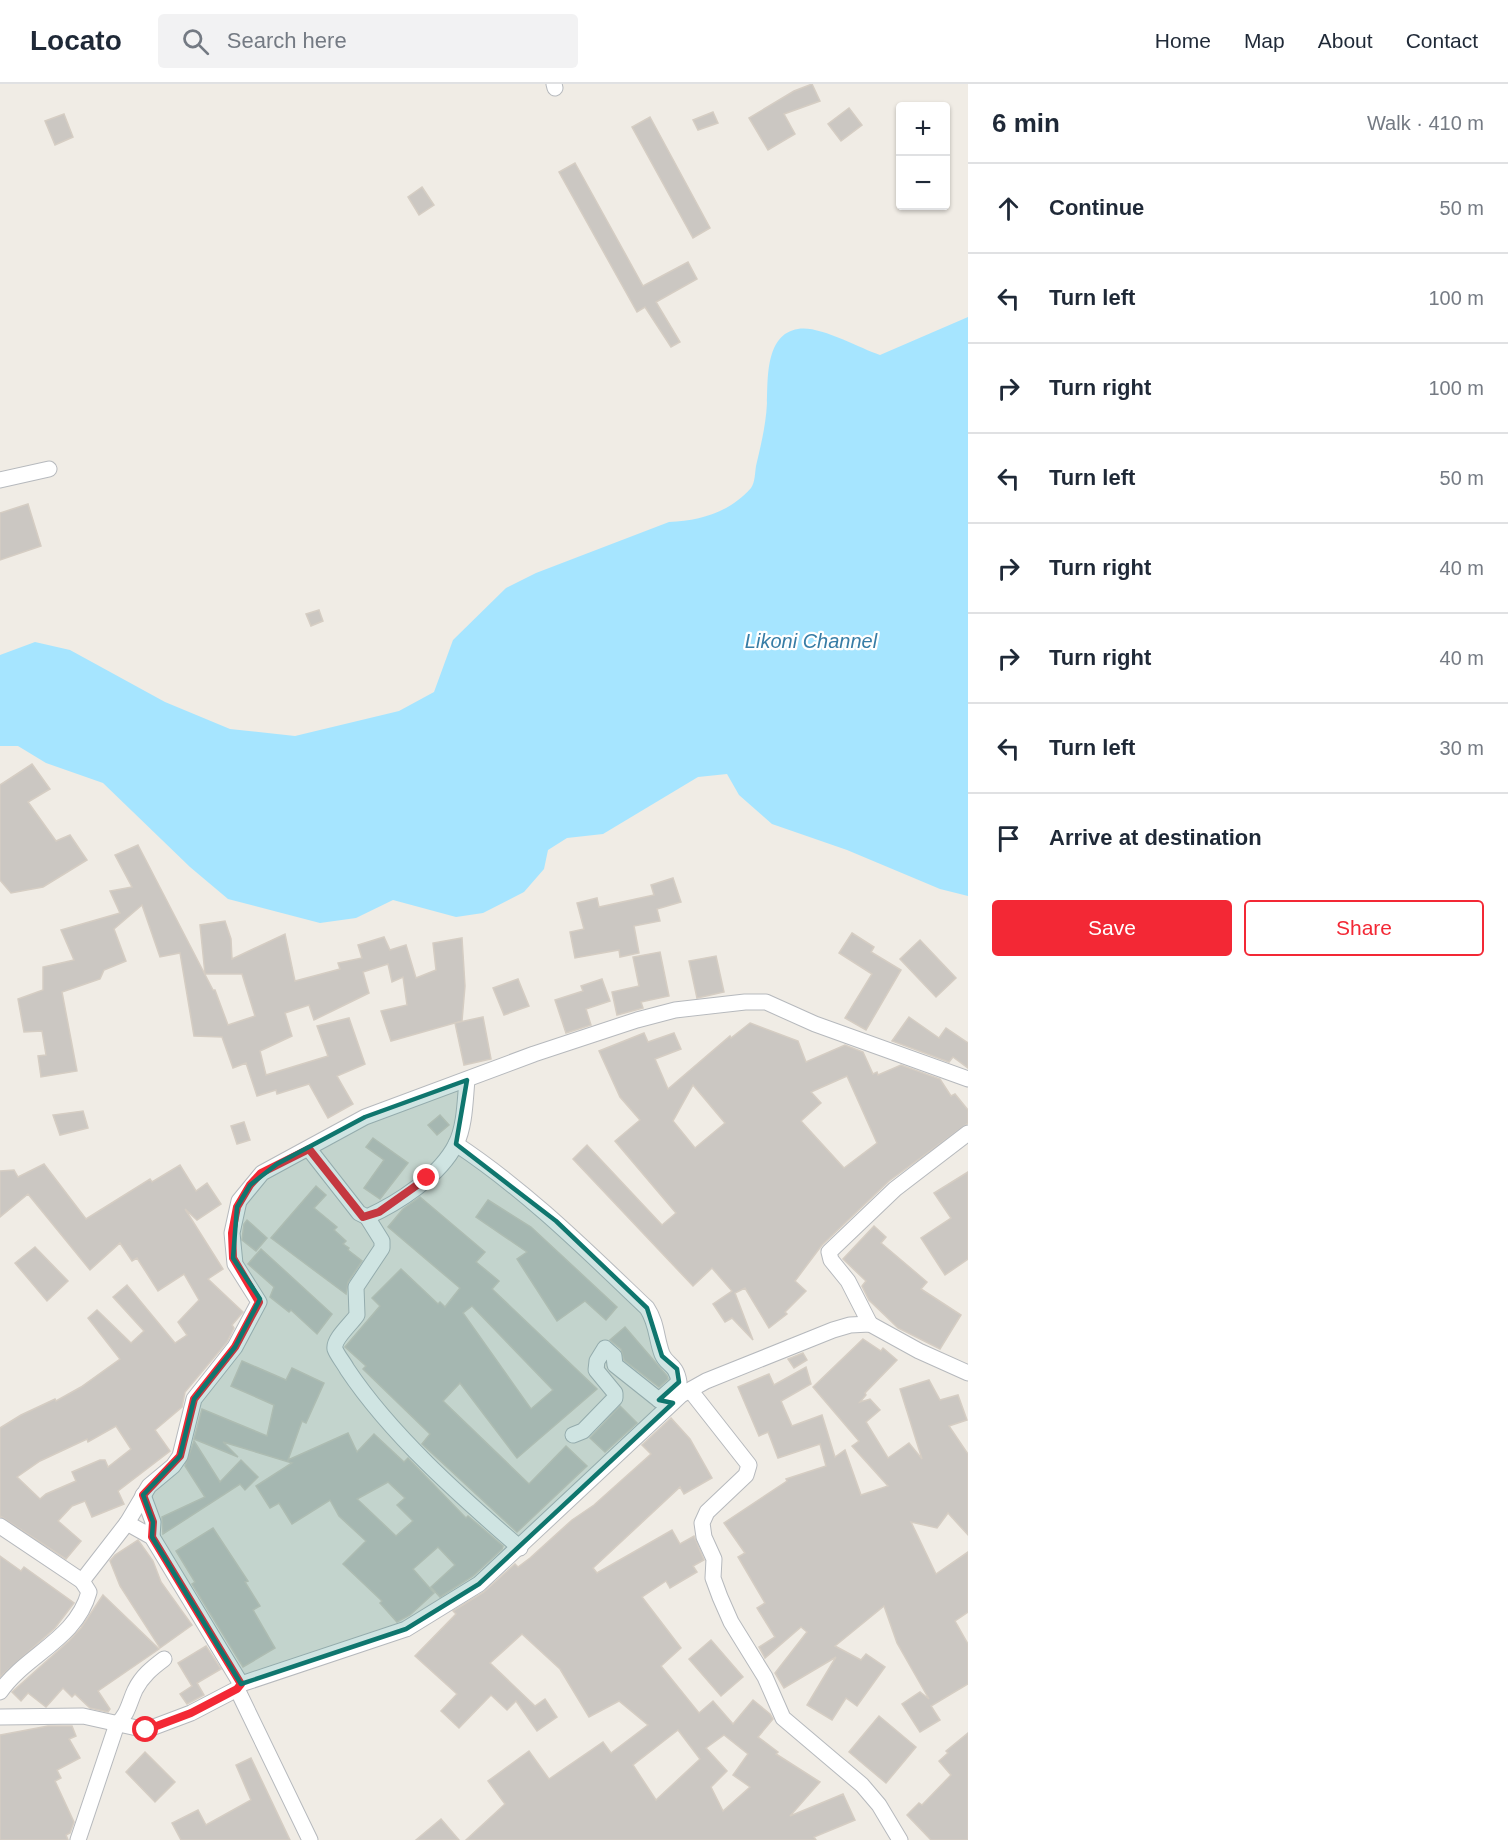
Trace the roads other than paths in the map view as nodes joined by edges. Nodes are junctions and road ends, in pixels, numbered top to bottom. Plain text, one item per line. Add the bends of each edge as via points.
1 (49, 469) dead end
2 (0, 480) edge
3 (968, 1079) edge
4 (467, 1080) junction
5 (968, 1133) edge
6 (456, 1144) junction
7 (309, 1149) junction
8 (367, 1217) junction
9 (870, 1324) junction
10 (968, 1373) edge
11 (690, 1390) junction
12 (666, 1402) junction
13 (573, 1435) dead end
14 (143, 1495) junction
15 (128, 1523) junction
16 (0, 1526) edge
17 (152, 1537) junction
18 (520, 1548) junction
19 (82, 1581) junction
20 (164, 1659) dead end
21 (239, 1687) junction
22 (0, 1692) edge
23 (0, 1717) edge
24 (117, 1724) junction
25 (78, 1840) edge
26 (310, 1840) edge
27 (900, 1840) edge

1 - 2 street
3 - 4 street via 757,1001 675,1010 637,1020
4 - 6 street
4 - 7 street via 365,1117
5 - 9 street via 895,1189 829,1252
6 - 8 street via 437,1170
6 - 12 street via 500,1174 556,1221 647,1308 656,1324 663,1356 677,1369 679,1382
7 - 8 street via 359,1213
7 - 14 street via 261,1173 239,1201 233,1225 233,1258 259,1302 235,1347 194,1399 180,1456
8 - 18 street via 382,1241 382,1248 358,1281 357,1315 336,1343 336,1350 360,1388 408,1441
9 - 10 street
9 - 11 street via 833,1330
11 - 12 street
11 - 27 street via 749,1465 746,1476 707,1512 702,1522 714,1559 713,1578 731,1622 765,1677 783,1718 862,1785
12 - 13 street via 615,1365 614,1356 605,1348 596,1370 615,1398 583,1431
12 - 18 street
14 - 15 street
14 - 17 street via 153,1522
15 - 17 street
15 - 19 street
16 - 19 street
17 - 21 street
18 - 21 street via 478,1584 420,1623
19 - 22 street via 89,1592 79,1617
20 - 24 street via 145,1674
21 - 24 street via 156,1728 136,1729
21 - 26 street
23 - 24 street via 65,1714
24 - 25 street

